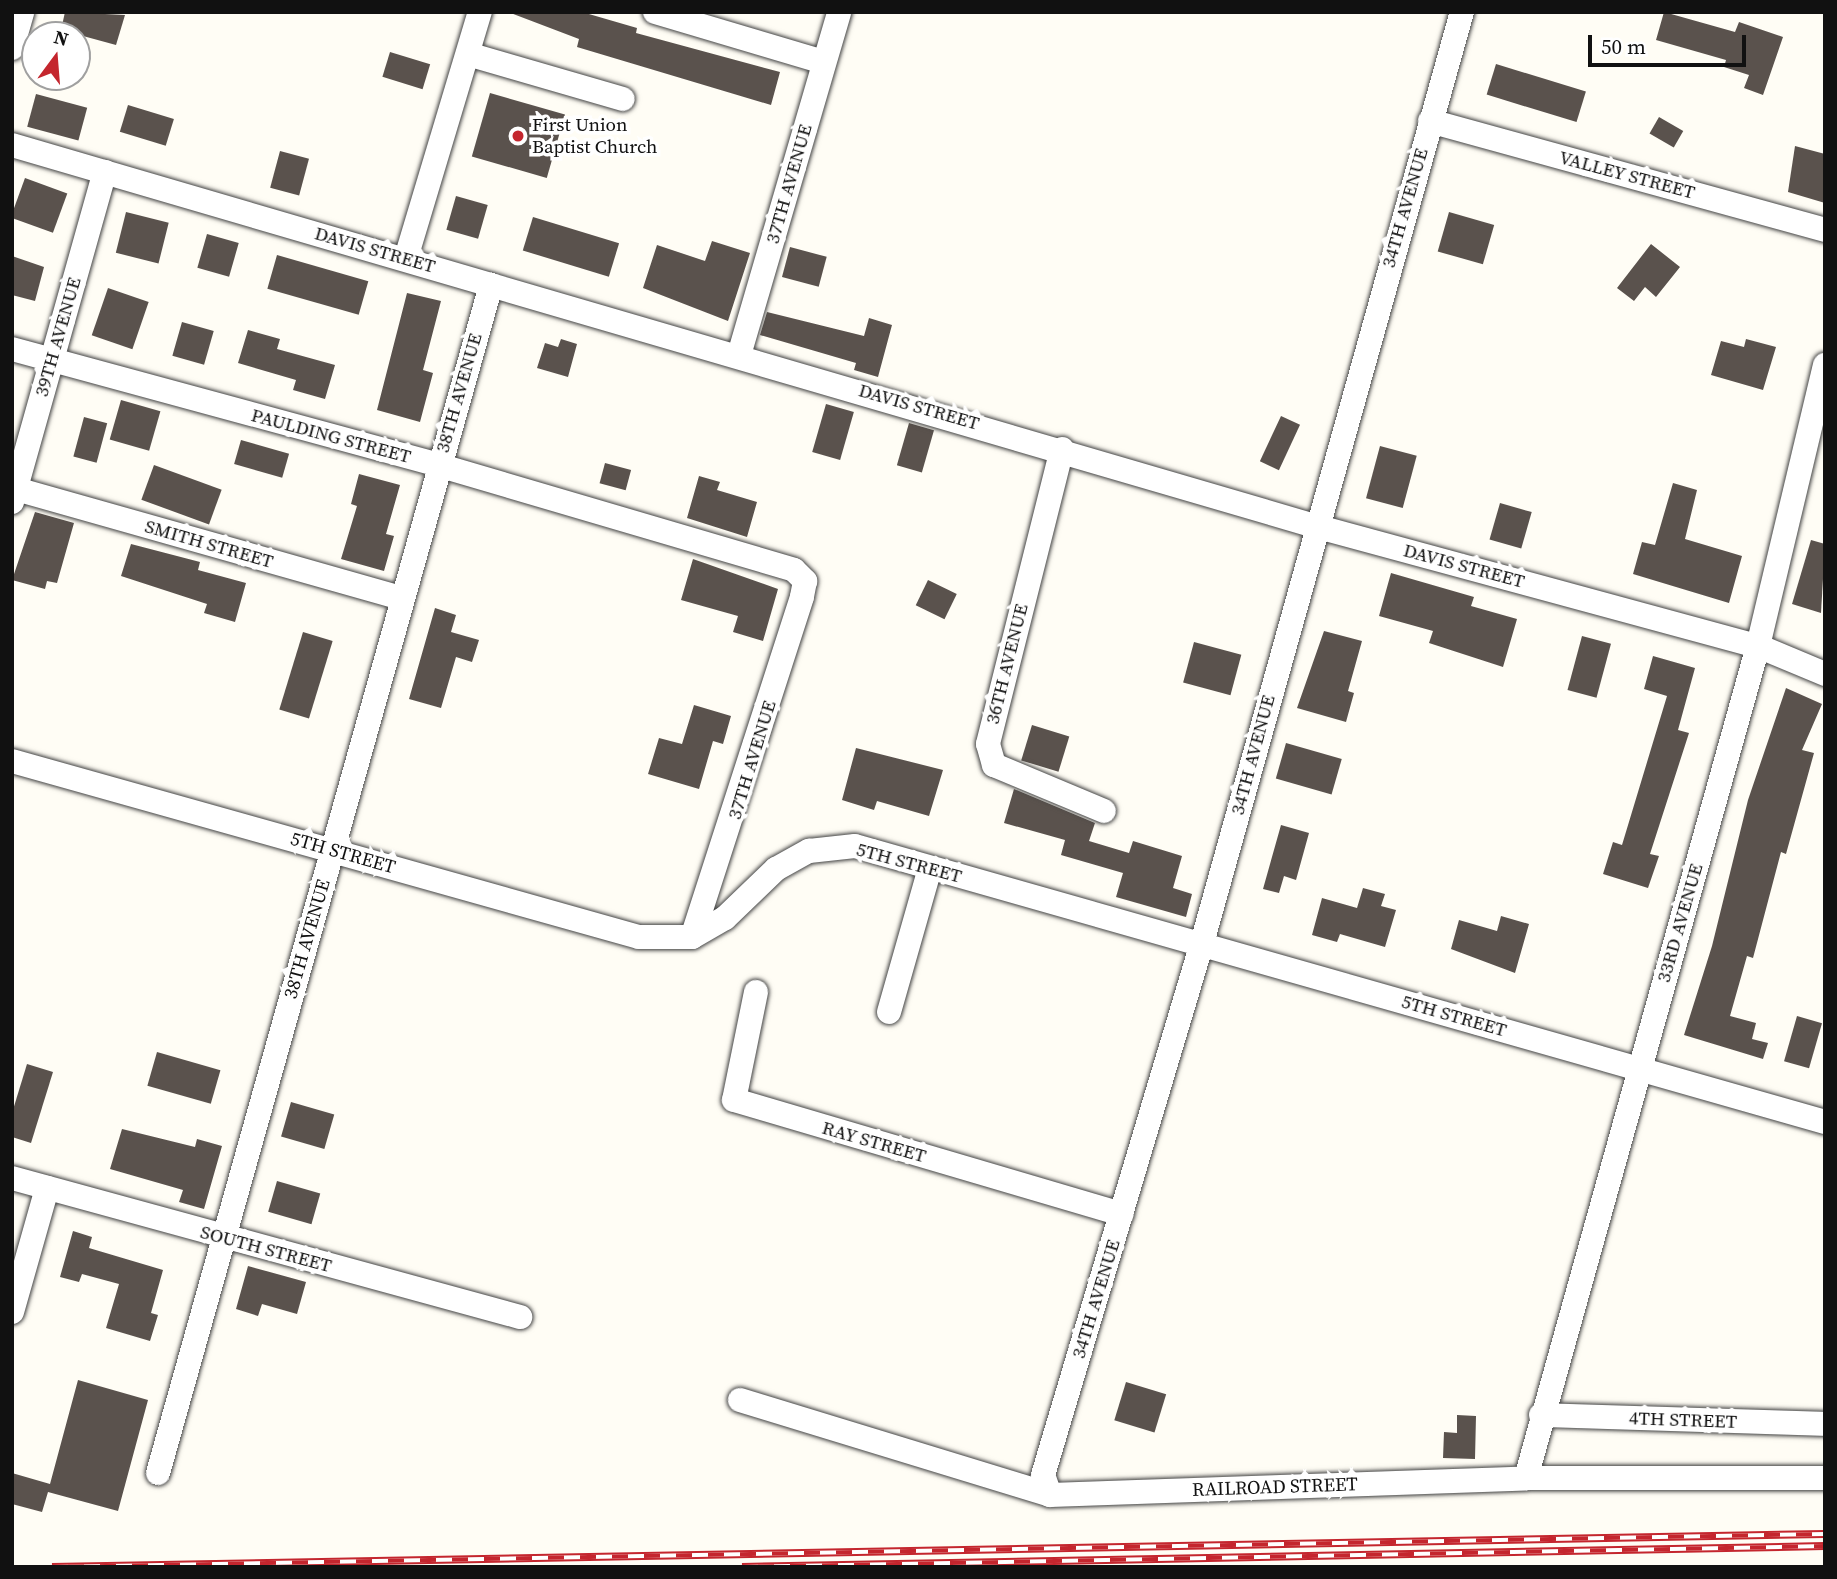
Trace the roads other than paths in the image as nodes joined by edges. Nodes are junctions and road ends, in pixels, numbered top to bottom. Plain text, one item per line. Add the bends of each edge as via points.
1 (22, 12) edge
2 (480, 12) edge
3 (655, 12) edge
4 (839, 12) edge
5 (1462, 12) edge
6 (12, 48) edge
7 (468, 54) junction
8 (824, 62) junction
9 (622, 99) dead end
10 (1430, 121) junction
11 (12, 145) edge
12 (105, 172) junction
13 (1825, 230) edge
14 (406, 258) junction
15 (491, 285) junction
16 (12, 349) edge
17 (739, 355) junction
18 (50, 360) junction
19 (1825, 365) edge
20 (1062, 449) junction
21 (438, 466) junction
22 (14, 496) edge
23 (1315, 526) junction
24 (805, 581) joint
25 (402, 598) junction
26 (1758, 646) junction
27 (1825, 674) edge
28 (12, 761) edge
29 (1104, 811) dead end
30 (333, 849) junction
31 (930, 868) junction
32 (692, 937) junction
33 (1202, 943) junction
34 (756, 992) dead end
35 (890, 1012) dead end
36 (1639, 1069) junction
37 (1825, 1122) edge
38 (12, 1178) edge
39 (47, 1188) junction
40 (1122, 1213) junction
41 (222, 1237) junction
42 (12, 1312) edge
43 (520, 1317) dead end
44 (740, 1400) dead end
45 (1541, 1415) junction
46 (1825, 1424) edge
47 (158, 1473) dead end
48 (1526, 1478) junction
49 (1825, 1478) edge
50 (1050, 1495) junction

1 - 6 street
2 - 7 street
3 - 8 street
4 - 8 street, 37TH AVENUE
5 - 10 street, 34TH AVENUE
7 - 9 street
7 - 14 street
8 - 17 street, 37TH AVENUE
10 - 13 street, VALLEY STREET
10 - 23 street, 34TH AVENUE
11 - 12 street, DAVIS STREET
12 - 14 street, DAVIS STREET
12 - 18 street, 39TH AVENUE
14 - 15 street, DAVIS STREET
15 - 17 street, DAVIS STREET
15 - 21 street, 38TH AVENUE
16 - 18 street, PAULDING STREET
17 - 20 street, DAVIS STREET
18 - 21 street, PAULDING STREET
18 - 22 street, 39TH AVENUE
19 - 26 street, 33RD AVENUE
20 - 23 street, DAVIS STREET
20 - 29 street, 36TH AVENUE via 988,744 994,765
21 - 24 street, PAULDING STREET via 794,570
21 - 25 street, 38TH AVENUE
22 - 25 street, SMITH STREET
23 - 26 street, DAVIS STREET
23 - 33 street, 34TH AVENUE
24 - 32 street, 37TH AVENUE
25 - 30 street, 38TH AVENUE
26 - 27 street, DAVIS STREET
26 - 36 street, 33RD AVENUE
28 - 30 street, 5TH STREET
30 - 32 street, 5TH STREET via 639,937
30 - 41 street, 38TH AVENUE
31 - 32 street, 5TH STREET via 855,846 809,851 776,869 725,918
31 - 33 street, 5TH STREET
31 - 35 street
33 - 36 street, 5TH STREET
33 - 40 street, 34TH AVENUE
34 - 40 street, RAY STREET via 734,1100
36 - 37 street, 5TH STREET
36 - 45 street, 33RD AVENUE
38 - 39 street, SOUTH STREET
39 - 41 street, SOUTH STREET
39 - 42 street
40 - 50 street, 34TH AVENUE via 1043,1475
41 - 43 street, SOUTH STREET
41 - 47 street, 38TH AVENUE
44 - 50 street, RAILROAD STREET
45 - 46 street, 4TH STREET
45 - 48 street, 33RD AVENUE
48 - 49 street, RAILROAD STREET
48 - 50 street, RAILROAD STREET

